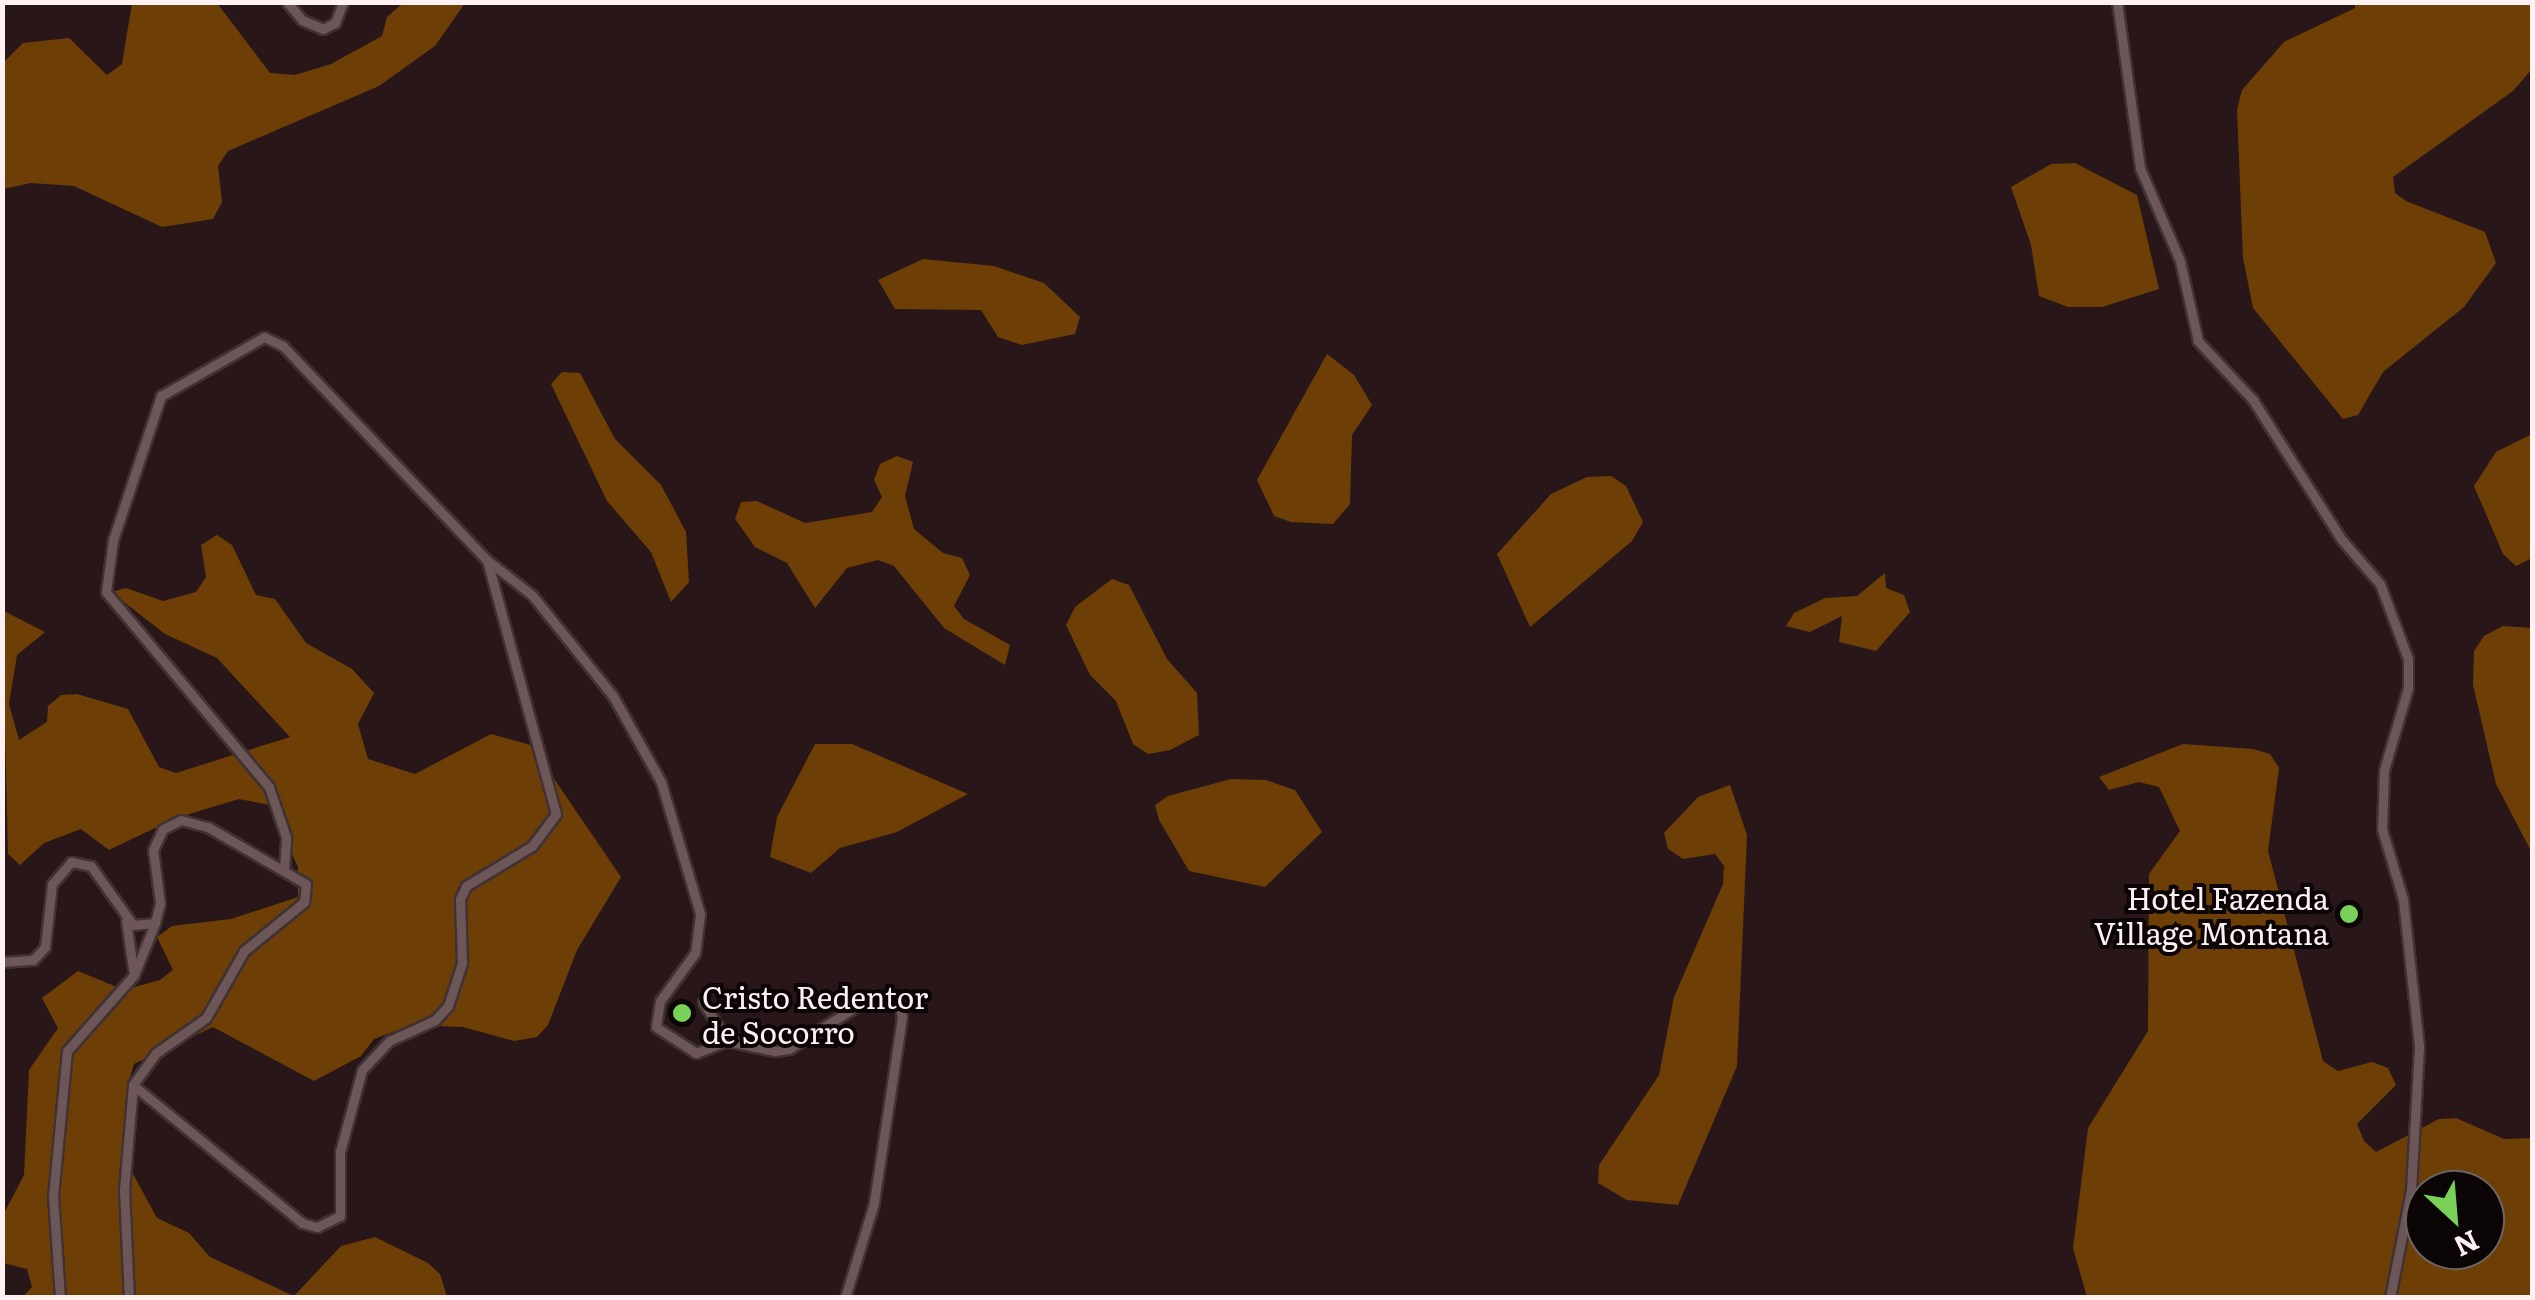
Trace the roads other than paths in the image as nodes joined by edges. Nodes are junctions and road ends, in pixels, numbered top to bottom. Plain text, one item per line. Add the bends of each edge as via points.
1 (286, 2) edge
2 (342, 2) edge
3 (2117, 2) edge
4 (487, 560) junction
5 (284, 869) junction
6 (125, 919) junction
7 (155, 924) junction
8 (2, 962) edge
9 (134, 975) junction
10 (703, 1002) dead end
11 (727, 1040) junction
12 (134, 1085) junction
13 (60, 1298) edge
14 (129, 1298) edge
15 (845, 1298) edge
16 (2390, 1298) edge

1 - 2 street via 302,20 323,29 335,23
3 - 16 street via 2140,168 2180,261 2198,341 2253,400 2342,540 2380,584 2408,659 2408,688 2384,770 2382,829 2403,899 2419,1047 2411,1190
4 - 5 street via 274,338 256,339 161,396 113,540 106,592 268,787 286,837
4 - 11 street via 532,594 612,696 661,782 694,881 700,933 689,967 656,1010 656,1027 696,1053
4 - 12 street via 556,814 532,846 466,886 460,899 462,963 448,1006 435,1020 389,1041 362,1070 343,1134 340,1216 318,1226 302,1224
5 - 7 street via 208,826 171,823 153,850 160,903
5 - 12 street via 306,884 304,902 259,935 206,1018 156,1054
6 - 7 street via 140,927
6 - 8 street via 92,866 70,862 52,884 46,948 33,960
6 - 9 street
7 - 9 street
9 - 13 street via 67,1051 53,1196
10 - 11 street
11 - 15 street via 789,1049 874,995 898,1000 902,1017 874,1203
12 - 14 street via 124,1189

